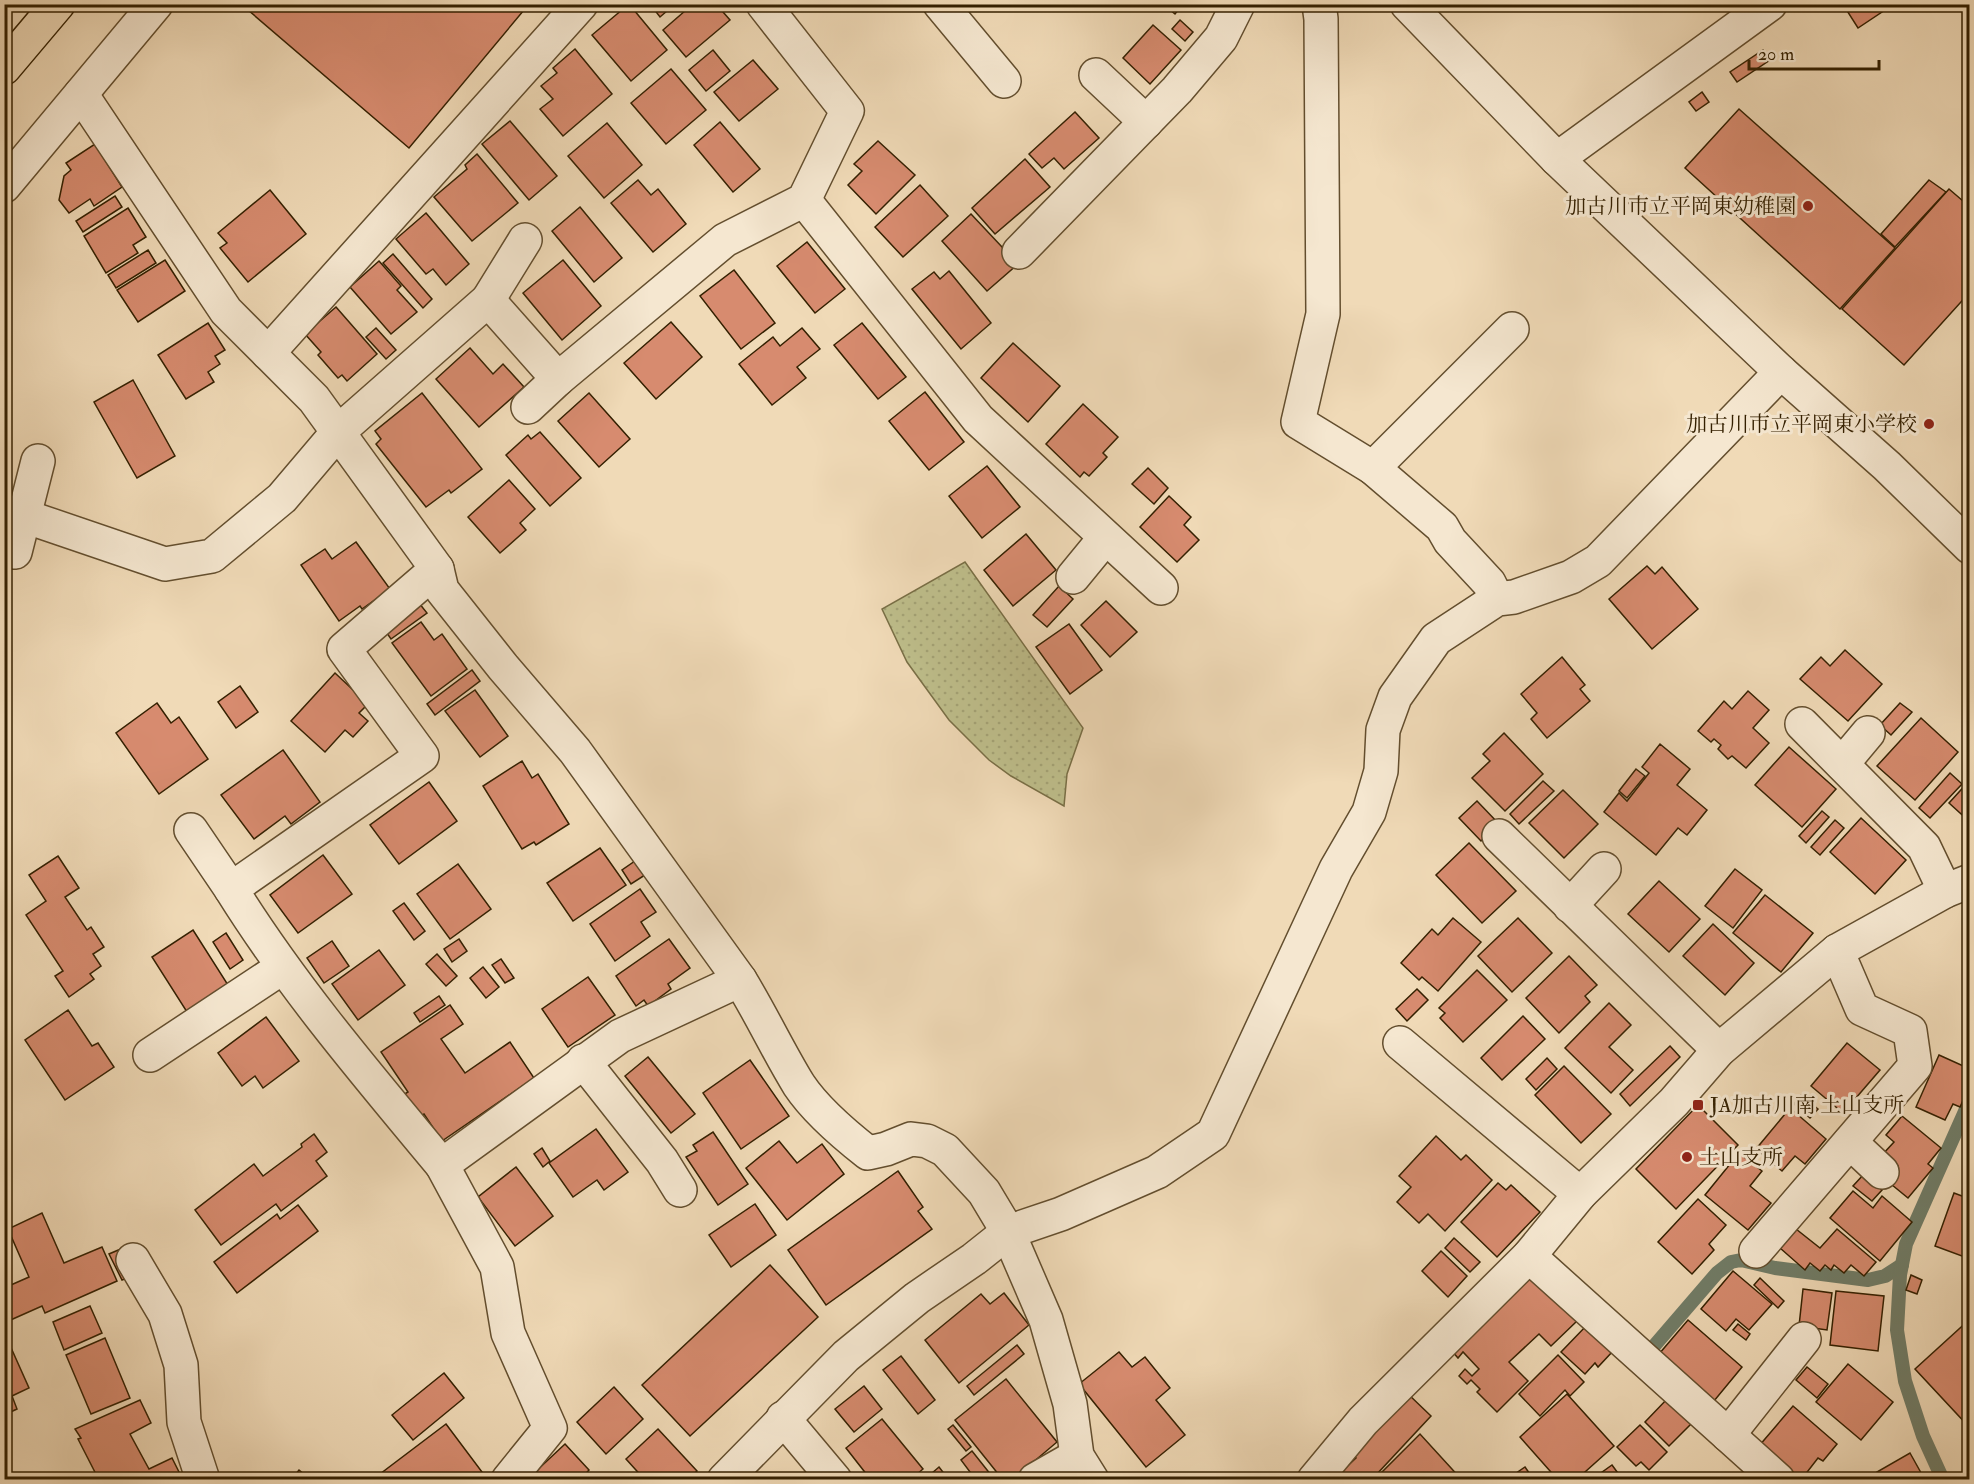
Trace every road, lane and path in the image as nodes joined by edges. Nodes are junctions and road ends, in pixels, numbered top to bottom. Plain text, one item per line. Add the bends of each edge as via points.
1 (58, 4) edge
2 (156, 4) edge
3 (581, 4) edge
4 (763, 4) edge
5 (940, 4) edge
6 (1238, 4) edge
7 (1319, 4) edge
8 (1407, 4) edge
9 (1770, 4) edge
10 (4, 68) edge
11 (1095, 75) dead end
12 (1004, 81) dead end
13 (81, 94) junction
14 (1146, 122) junction
15 (1557, 159) junction
16 (4, 186) edge
17 (804, 200) junction
18 (525, 240) dead end
19 (1019, 252) dead end
20 (488, 300) junction
21 (1512, 329) dead end
22 (268, 353) junction
23 (1781, 372) junction
24 (558, 379) junction
25 (528, 407) dead end
26 (338, 432) junction
27 (39, 461) dead end
28 (1373, 468) junction
29 (24, 516) junction
30 (1105, 538) junction
31 (1970, 547) edge
32 (15, 552) dead end
33 (437, 570) junction
34 (1073, 577) dead end
35 (1161, 588) dead end
36 (1497, 599) junction
37 (1802, 724) dead end
38 (1868, 733) dead end
39 (1842, 764) junction
40 (191, 830) dead end
41 (1499, 836) dead end
42 (1604, 869) dead end
43 (1957, 886) edge
44 (231, 889) junction
45 (1570, 906) junction
46 (1837, 951) junction
47 (284, 967) junction
48 (740, 980) junction
49 (1400, 1043) dead end
50 (1719, 1050) junction
51 (150, 1055) dead end
52 (582, 1061) junction
53 (1850, 1142) junction
54 (442, 1165) junction
55 (1882, 1172) dead end
56 (680, 1190) dead end
57 (1580, 1194) junction
58 (1008, 1232) junction
59 (1756, 1251) dead end
60 (1529, 1256) junction
61 (133, 1260) dead end
62 (1804, 1340) dead end
63 (783, 1418) junction
64 (1728, 1435) junction
65 (1084, 1468) edge
66 (203, 1479) edge
67 (508, 1479) edge
68 (724, 1479) edge
69 (835, 1479) edge
70 (1035, 1479) edge
71 (1314, 1479) edge
72 (1778, 1479) edge

1 - 10 highway
2 - 13 street
3 - 22 street
4 - 17 street via 847,111
5 - 12 street
6 - 14 street via 1221,38
7 - 28 street via 1323,314 1298,422
8 - 15 street
9 - 15 street
11 - 14 street
13 - 16 street
13 - 22 street via 226,311
14 - 19 street
15 - 23 street
17 - 24 street via 725,240
17 - 30 street via 978,419
18 - 20 street
20 - 24 street
20 - 26 street
21 - 28 street
22 - 26 street via 314,399
23 - 31 street via 1887,466
23 - 36 street via 1598,561 1571,577
24 - 25 street
26 - 29 street via 282,498 212,555 165,564
26 - 33 street
27 - 29 street
28 - 36 street via 1442,527 1489,583
29 - 32 street
30 - 34 street
30 - 35 street
33 - 44 street via 344,649 422,756
33 - 48 street via 442,590 575,750
36 - 58 street via 1436,639 1395,697 1383,730 1381,771 1369,812 1336,869 1214,1134 1156,1172 1061,1214
37 - 39 street
38 - 39 street
39 - 43 street
40 - 44 street
41 - 45 street
42 - 45 street
43 - 46 street
44 - 47 street
45 - 50 street
46 - 50 street
46 - 53 street via 1862,1009 1910,1031 1915,1066
47 - 51 street
47 - 54 street
48 - 52 street via 620,1036
48 - 58 street via 801,1086 844,1135 868,1153 911,1139 927,1141 945,1150 984,1192
49 - 57 street
50 - 57 street via 1674,1102
52 - 54 street
52 - 56 street via 662,1161
53 - 55 street
53 - 59 street
54 - 67 street via 496,1267 508,1333 550,1428
57 - 60 street
58 - 63 street via 846,1356
58 - 65 street via 1046,1320
60 - 64 street
60 - 71 street via 1363,1421
61 - 66 street via 165,1314 175,1345 181,1365 184,1422
62 - 64 street
63 - 68 street
63 - 69 street
64 - 72 street
65 - 70 street

